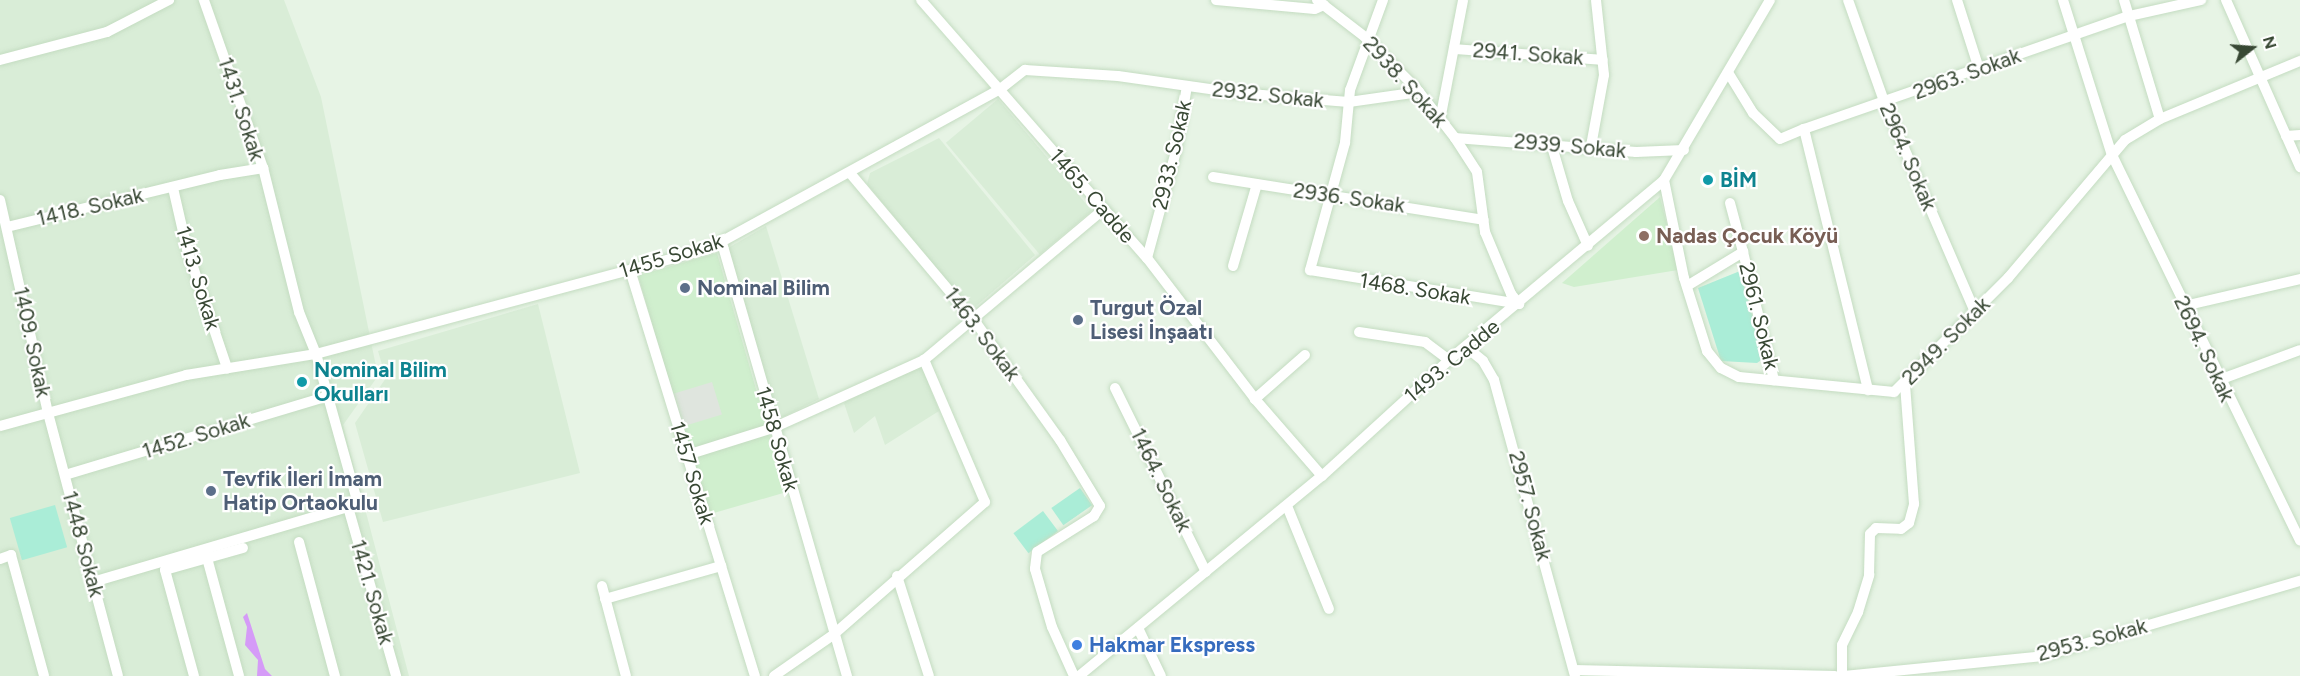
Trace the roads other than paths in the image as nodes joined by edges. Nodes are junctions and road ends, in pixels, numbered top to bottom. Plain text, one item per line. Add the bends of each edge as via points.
1 (169, 0) edge
2 (204, 0) edge
3 (921, 0) edge
4 (1216, 0) edge
5 (1383, 0) edge
6 (1463, 0) edge
7 (1596, 0) edge
8 (1770, 0) edge
9 (1848, 0) edge
10 (1957, 0) edge
11 (2063, 0) edge
12 (2124, 0) edge
13 (2196, 0) edge
14 (2226, 0) edge
15 (1320, 2) edge
16 (2129, 16) junction
17 (2075, 35) junction
18 (1370, 43) junction
19 (1454, 49) junction
20 (0, 60) edge
21 (1603, 60) junction
22 (2300, 61) edge
23 (1979, 69) junction
24 (1729, 74) junction
25 (2260, 79) junction
26 (1187, 86) junction
27 (999, 90) junction
28 (1419, 92) junction
29 (1349, 102) junction
30 (1886, 104) junction
31 (2160, 119) junction
32 (1440, 120) junction
33 (1804, 129) junction
34 (2300, 135) edge
35 (2286, 136) junction
36 (1455, 138) junction
37 (1551, 143) junction
38 (1591, 146) junction
39 (1684, 150) junction
40 (2112, 155) junction
41 (2300, 167) edge
42 (263, 168) junction
43 (850, 173) junction
44 (1213, 177) dead end
45 (1664, 180) junction
46 (1257, 183) junction
47 (173, 188) junction
48 (1328, 195) junction
49 (0, 200) edge
50 (1730, 203) dead end
51 (1104, 209) junction
52 (1484, 220) junction
53 (7, 227) junction
54 (722, 243) junction
55 (1588, 246) junction
56 (1743, 252) junction
57 (1147, 258) junction
58 (1233, 266) dead end
59 (630, 270) junction
60 (2300, 279) edge
61 (1687, 286) junction
62 (1520, 304) junction
63 (2184, 306) junction
64 (1974, 312) junction
65 (974, 320) junction
66 (1359, 332) dead end
67 (1466, 347) junction
68 (2300, 350) edge
69 (316, 354) junction
70 (1305, 355) dead end
71 (924, 360) junction
72 (1449, 360) junction
73 (227, 368) junction
74 (1774, 380) junction
75 (2219, 380) junction
76 (1905, 383) junction
77 (1115, 388) dead end
78 (1869, 390) junction
79 (327, 396) junction
80 (1256, 399) junction
81 (48, 413) junction
82 (0, 426) edge
83 (774, 428) junction
84 (687, 455) junction
85 (64, 475) junction
86 (1323, 476) junction
87 (353, 506) junction
88 (1287, 506) junction
89 (2300, 541) edge
90 (299, 542) dead end
91 (243, 548) dead end
92 (207, 558) junction
93 (0, 559) edge
94 (721, 566) junction
95 (1206, 572) junction
96 (897, 576) junction
97 (2300, 581) edge
98 (93, 582) junction
99 (602, 586) dead end
100 (605, 599) junction
101 (1329, 609) dead end
102 (1138, 628) junction
103 (833, 634) junction
104 (1575, 673) edge
105 (44, 676) edge
106 (118, 676) edge
107 (194, 676) edge
108 (239, 676) edge
109 (335, 676) edge
110 (396, 676) edge
111 (626, 676) edge
112 (754, 676) edge
113 (774, 676) edge
114 (847, 676) edge
115 (929, 676) edge
116 (1074, 676) edge
117 (1079, 676) edge
118 (1161, 676) edge
119 (1835, 676) edge
120 (1843, 676) edge

1 - 20 street via 107,32
2 - 42 street, 1431. Sokak
3 - 27 street, 1465. Cadde
4 - 15 street via 1315,9
5 - 18 street
6 - 19 street
7 - 21 street
8 - 24 street, 1493. Cadde
9 - 30 street, 2964. Sokak
10 - 23 street
11 - 17 street
12 - 16 street
13 - 16 street, 2963. Sokak
14 - 25 street
15 - 18 street, 2938. Sokak
16 - 17 street, 2963. Sokak
16 - 31 street
17 - 23 street, 2963. Sokak
17 - 40 street
18 - 28 street, 2938. Sokak
18 - 29 street
19 - 21 street, 2941. Sokak
19 - 32 street
21 - 38 street
22 - 25 street, 2949. Sokak
23 - 30 street, 2963. Sokak
24 - 33 street, 2963. Sokak via 1753,113 1780,139
24 - 39 street, 1493. Cadde
25 - 31 street, 2949. Sokak
25 - 35 street
26 - 27 street, 2932. Sokak via 1118,76 1025,70
26 - 29 street, 2932. Sokak
26 - 57 street, 2933. Sokak via 1176,151
27 - 43 street, 1455 Sokak
27 - 51 street, 1465. Cadde
28 - 29 street, 2932. Sokak
28 - 32 street, 2938. Sokak
29 - 48 street via 1345,143
30 - 33 street, 2963. Sokak
30 - 64 street, 2964. Sokak
31 - 40 street, 2949. Sokak via 2124,141
32 - 36 street, 2938. Sokak
33 - 78 street
34 - 35 street
35 - 41 street
36 - 37 street, 2939. Sokak
36 - 52 street, 2938. Sokak via 1477,172
37 - 38 street, 2939. Sokak
37 - 55 street via 1568,201
38 - 39 street, 2939. Sokak via 1636,152
39 - 45 street, 1493. Cadde
40 - 63 street, 2694. Sokak
40 - 64 street, 2949. Sokak via 2073,204 2049,225
42 - 47 street, 1431. Sokak
42 - 69 street, 1421. Sokak via 299,312
43 - 54 street, 1455 Sokak
43 - 65 street, 1463. Sokak
44 - 46 street, 2936. Sokak
45 - 55 street, 1493. Cadde
45 - 61 street, 2949. Sokak via 1672,232
46 - 48 street, 2936. Sokak
46 - 58 street
47 - 53 street, 1418. Sokak
47 - 73 street, 1413. Sokak via 187,249
48 - 52 street, 2936. Sokak
48 - 62 street, 1468. Sokak via 1310,270
49 - 53 street, 1409. Sokak
50 - 56 street, 2961. Sokak
51 - 57 street, 1465. Cadde
51 - 65 street
52 - 62 street, 2938. Sokak via 1485,232 1511,294
53 - 81 street, 1409. Sokak
54 - 59 street, 1455 Sokak
54 - 83 street, 1458 Sokak
55 - 62 street, 1493. Cadde
56 - 61 street, 2961. Sokak
56 - 74 street, 2961. Sokak
57 - 80 street, 1465. Cadde
59 - 69 street, 1455 Sokak
59 - 84 street, 1457 Sokak
60 - 63 street
61 - 74 street, 2949. Sokak via 1707,351 1721,368 1739,377
62 - 67 street, 1493. Cadde
63 - 75 street, 2694. Sokak
64 - 76 street, 2949. Sokak
65 - 71 street
65 - 116 street, 1463. Sokak via 1060,440 1100,506 1094,516 1037,552 1035,569 1052,627
66 - 72 street via 1425,342
67 - 72 street, 1493. Cadde
67 - 104 street, 2957. Sokak via 1483,361 1494,380
68 - 75 street
69 - 73 street, 1455 Sokak
69 - 79 street, 1421. Sokak
70 - 80 street
71 - 83 street
71 - 96 street via 985,502
72 - 86 street, 1493. Cadde
73 - 81 street via 186,375
74 - 78 street, 2949. Sokak
75 - 89 street, 2694. Sokak
76 - 78 street, 2949. Sokak via 1894,392
76 - 120 street via 1914,504 1909,523 1901,530 1876,528 1870,534 1869,575 1858,612 1842,645
77 - 95 street, 1464. Sokak
79 - 85 street, 1452. Sokak
79 - 87 street, 1421. Sokak
80 - 86 street, 1465. Cadde
81 - 82 street
81 - 85 street, 1448 Sokak
83 - 84 street
83 - 103 street, 1458 Sokak
84 - 94 street, 1457 Sokak
85 - 98 street, 1448 Sokak
86 - 88 street, 1493. Cadde
87 - 98 street
87 - 110 street, 1421. Sokak
88 - 95 street, 1493. Cadde
88 - 101 street
90 - 109 street
91 - 92 street
92 - 107 street via 165,570
92 - 108 street
93 - 105 street via 11,555
94 - 100 street
94 - 112 street, 1457 Sokak
95 - 102 street, 1493. Cadde
96 - 103 street
96 - 115 street
97 - 120 street, 2953. Sokak via 2043,656
98 - 106 street, 1448 Sokak
99 - 100 street
100 - 111 street
102 - 117 street, 1493. Cadde
102 - 118 street
103 - 113 street
103 - 114 street, 1458 Sokak
104 - 119 street

